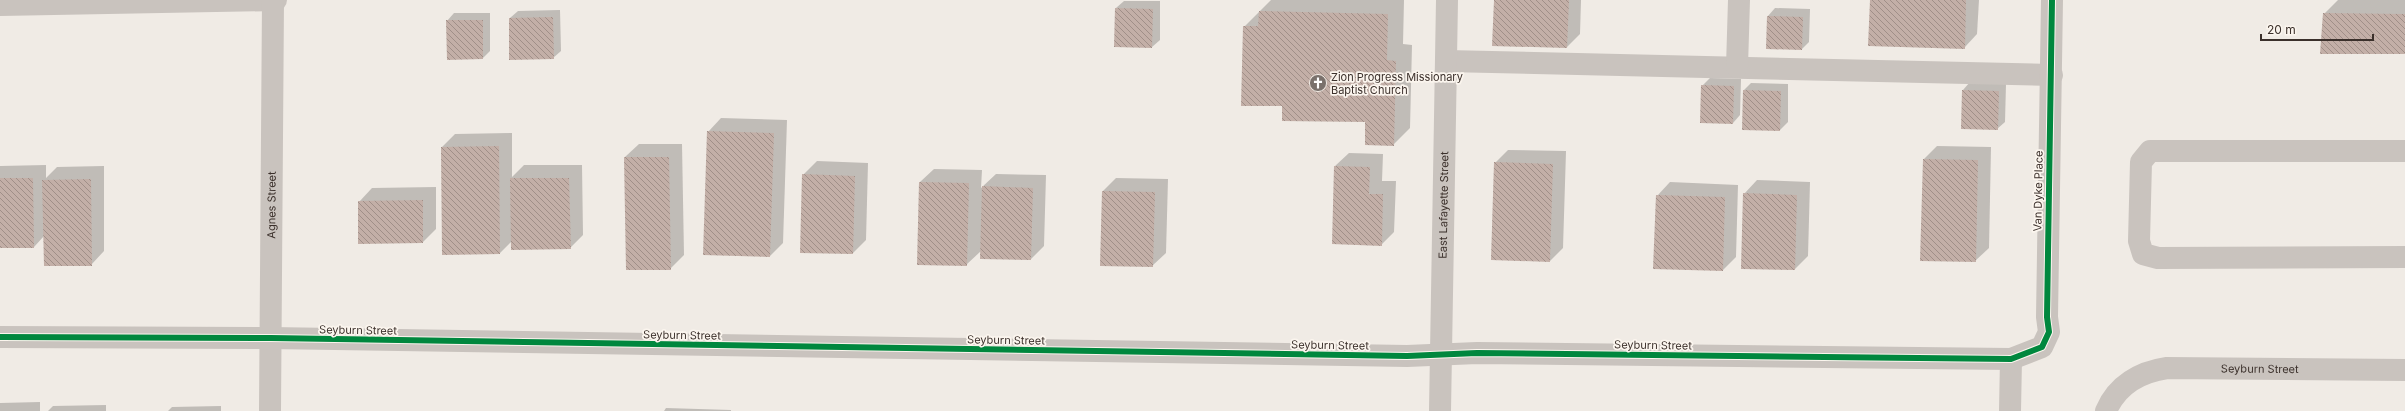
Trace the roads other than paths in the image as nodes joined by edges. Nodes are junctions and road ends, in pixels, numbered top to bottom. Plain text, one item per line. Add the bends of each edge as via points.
1 (274, 0) edge
2 (1447, 0) edge
3 (1739, 0) edge
4 (2052, 0) edge
5 (0, 5) edge
6 (1446, 60) junction
7 (1737, 67) junction
8 (2052, 75) junction
9 (2405, 151) edge
10 (2405, 257) edge
11 (0, 337) edge
12 (271, 338) junction
13 (1441, 354) junction
14 (2011, 359) junction
15 (2405, 370) edge
16 (270, 411) edge
17 (1440, 411) edge
18 (2010, 411) edge
19 (2106, 411) edge

1 - 5 street
1 - 12 street, Agnes Street
2 - 6 street, East Lafayette Street
3 - 7 street
4 - 8 street, Van Dyke Place
6 - 7 street
6 - 13 street, East Lafayette Street
7 - 8 street
8 - 14 street, Van Dyke Place via 2047,317 2049,332 2042,347
9 - 10 street via 2150,151 2141,162 2139,241 2143,254 2158,258
11 - 12 street, Seyburn Street
12 - 13 street, Seyburn Street via 1399,356
12 - 16 street, Agnes Street
13 - 14 street, Seyburn Street
13 - 17 street, East Lafayette Street
14 - 18 street
15 - 19 street, Seyburn Street via 2151,370 2121,388

